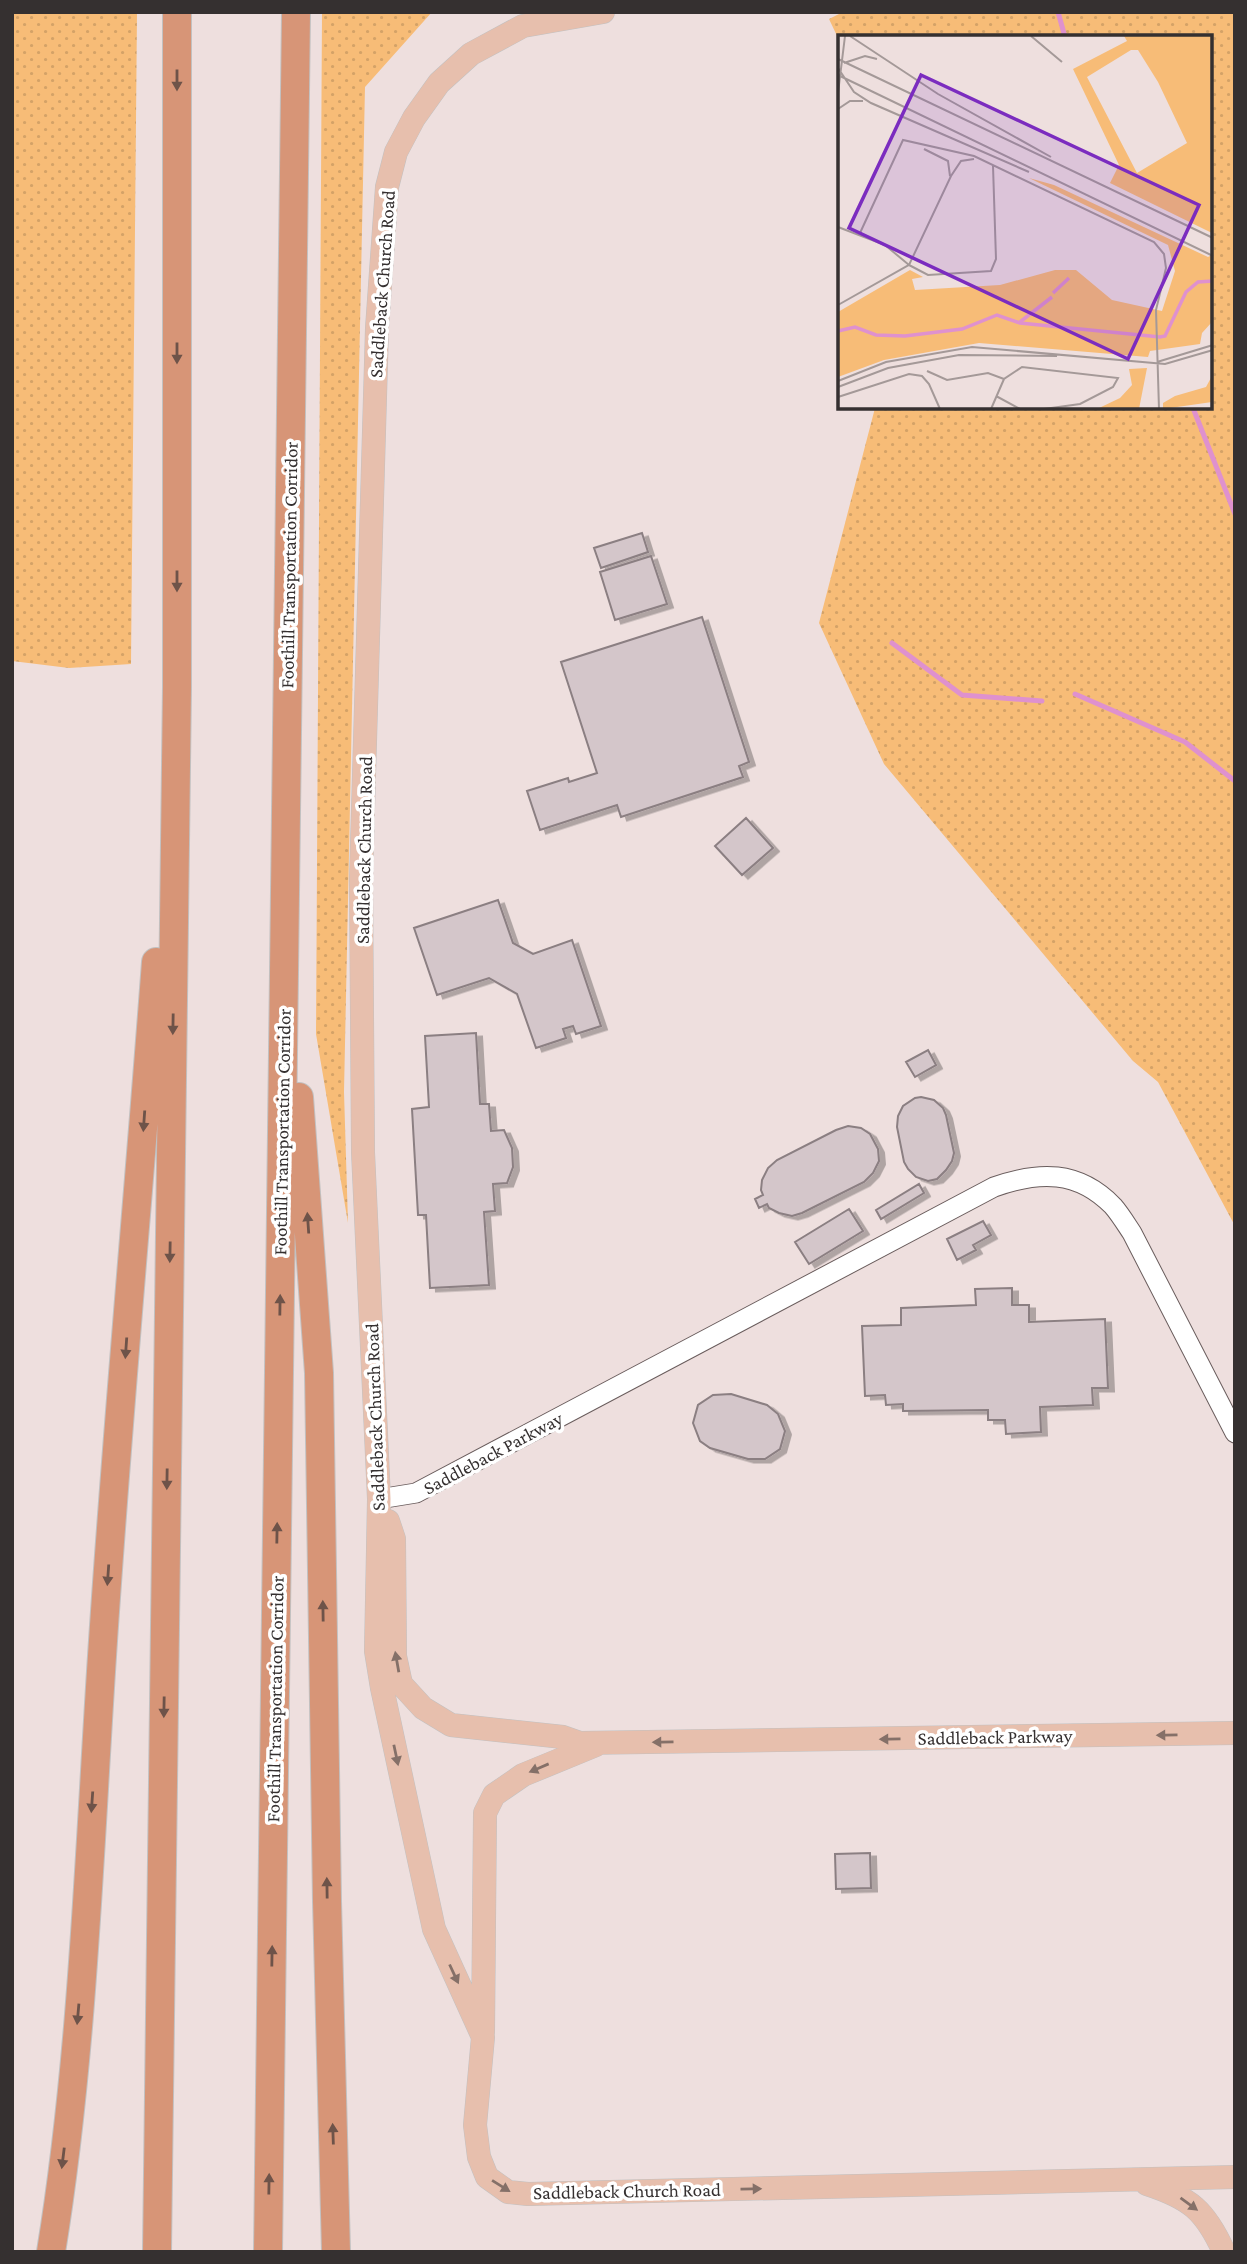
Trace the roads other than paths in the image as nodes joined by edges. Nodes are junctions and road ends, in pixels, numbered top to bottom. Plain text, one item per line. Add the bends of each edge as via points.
1 (177, 12) edge
2 (296, 12) edge
3 (603, 12) edge
4 (177, 687) junction
5 (285, 902) junction
6 (1235, 1433) edge
7 (379, 1499) junction
8 (1235, 1733) edge
9 (603, 1743) junction
10 (483, 2037) junction
11 (1235, 2177) edge
12 (1134, 2179) junction
13 (51, 2252) edge
14 (157, 2252) edge
15 (268, 2252) edge
16 (336, 2252) edge
17 (1224, 2252) edge

1 -> 4 highway
2 - 5 highway, Foothill Transportation Corridor
3 - 7 main road, Saddleback Church Road via 523,26 471,54 439,83 414,118 396,152 387,187 377,328 361,878 363,1152
4 -> 13 highway via 80,1994
4 -> 14 highway
15 -> 5 highway, Foothill Transportation Corridor
16 -> 5 highway via 319,1373
6 - 7 street, Saddleback Parkway via 1132,1233 1114,1207 1087,1184 1050,1175 994,1187 416,1493
9 -> 7 main road, Saddleback Parkway via 451,1725 423,1708 401,1684 395,1656 394,1539
7 -> 10 main road, Saddleback Church Road via 376,1651 382,1688 434,1929
8 -> 9 main road, Saddleback Parkway
9 -> 10 main road via 523,1775 494,1795 485,1812
10 -> 12 main road, Saddleback Church Road via 475,2124 479,2157 487,2177 508,2192
11 - 12 main road, Saddleback Church Road
12 -> 17 main road via 1193,2205

